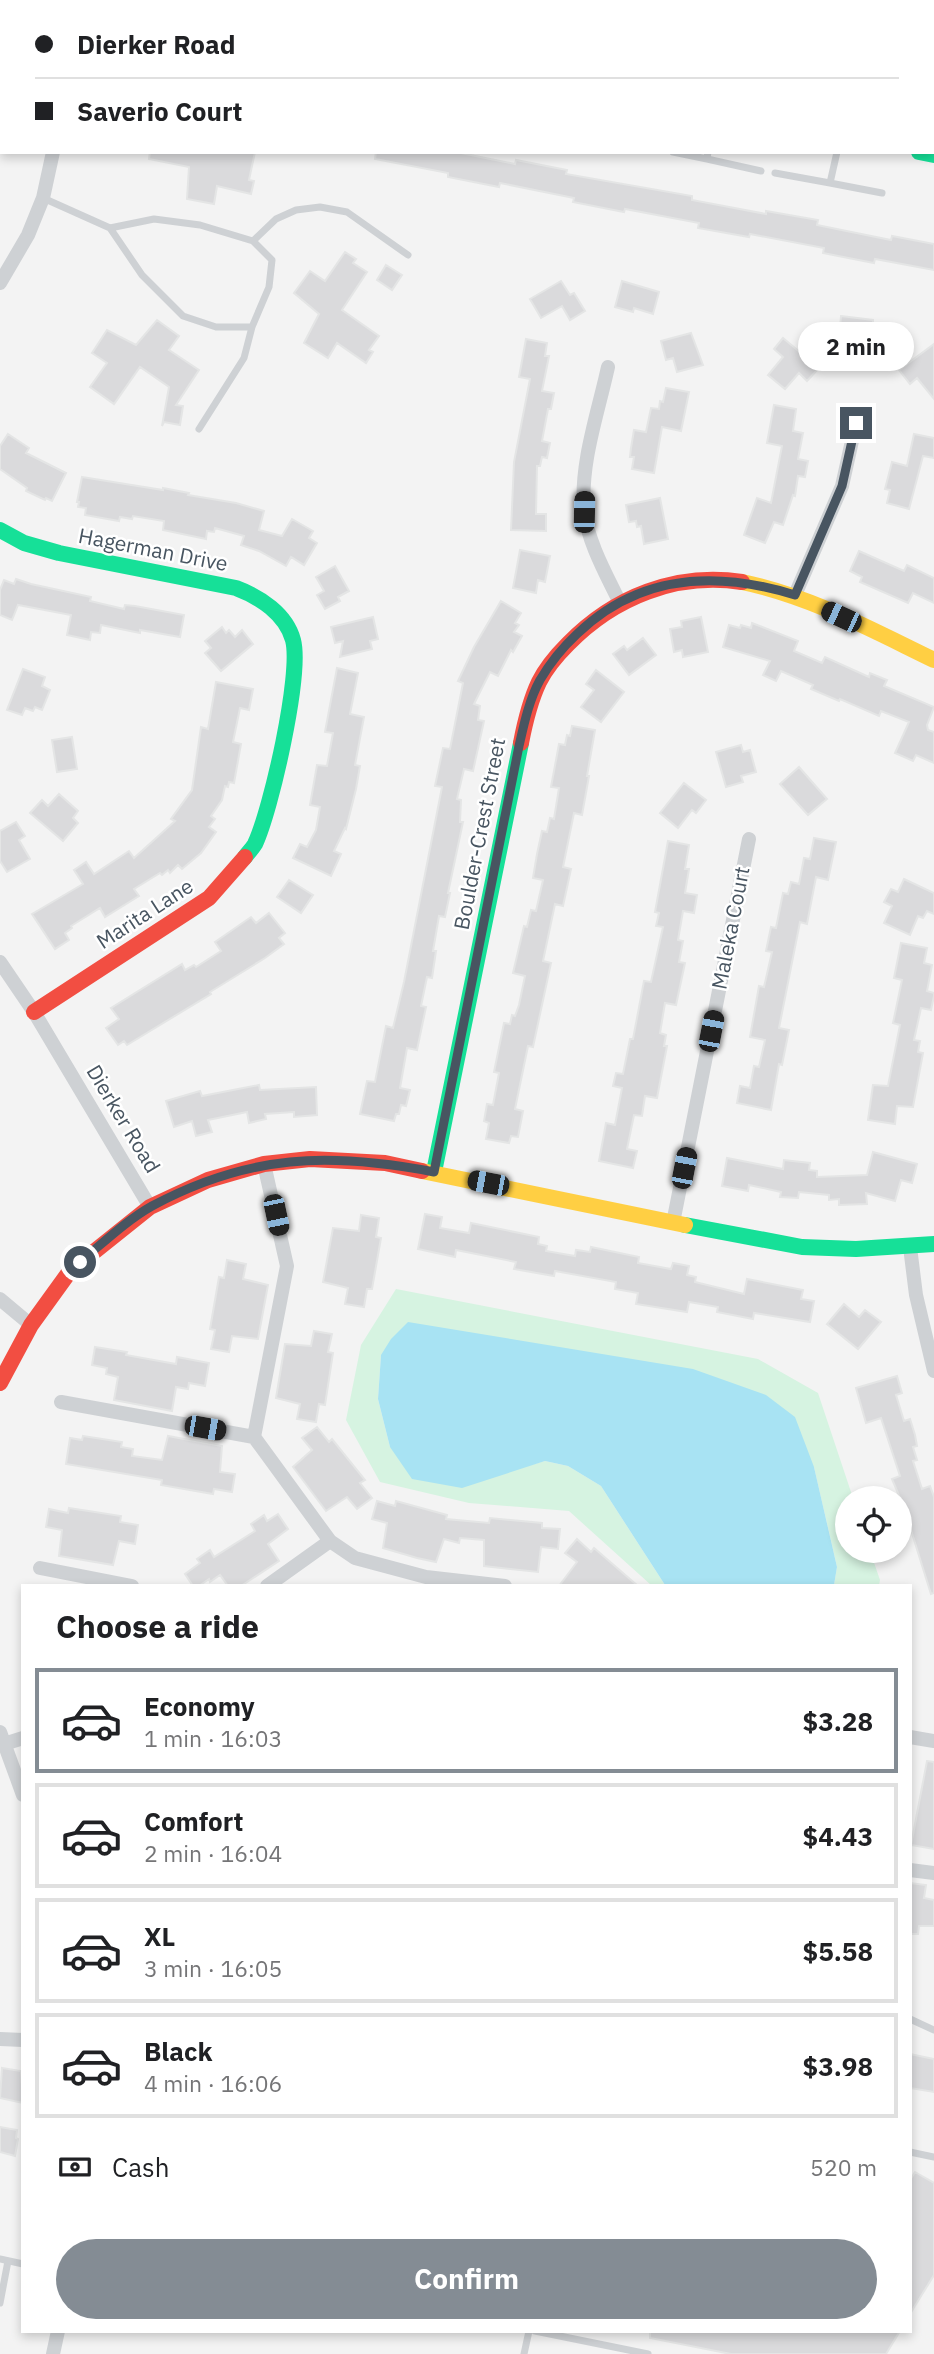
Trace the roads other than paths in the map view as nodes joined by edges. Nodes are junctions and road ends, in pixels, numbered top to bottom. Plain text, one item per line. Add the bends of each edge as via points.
1 (52, 154) edge
2 (837, 154) edge
3 (707, 156) edge
4 (761, 171) dead end
5 (775, 173) dead end
6 (830, 183) junction
7 (882, 193) dead end
8 (43, 198) junction
9 (110, 228) junction
10 (253, 241) junction
11 (408, 255) dead end
12 (0, 283) edge
13 (252, 327) junction
14 (608, 367) dead end
15 (856, 423) dead end
16 (199, 429) dead end
17 (0, 530) edge
18 (795, 595) junction
19 (619, 601) junction
20 (287, 627) joint
21 (934, 660) edge
22 (749, 839) dead end
23 (0, 962) edge
24 (34, 1012) junction
25 (264, 1164) junction
26 (434, 1172) junction
27 (150, 1207) junction
28 (673, 1223) junction
29 (934, 1244) edge
30 (910, 1247) junction
31 (0, 1299) edge
32 (32, 1325) junction
33 (934, 1371) edge
34 (0, 1383) edge
35 (61, 1402) dead end
36 (254, 1437) junction
37 (330, 1541) junction
38 (40, 1568) dead end
39 (122, 1584) edge
40 (270, 1584) edge
41 (487, 1584) edge
42 (912, 1737) edge
43 (2, 1738) edge
44 (21, 1738) edge
45 (934, 1741) edge
46 (21, 1790) edge
47 (912, 1870) edge
48 (934, 1873) edge
49 (912, 2020) edge
50 (934, 2029) edge
51 (0, 2039) edge
52 (21, 2040) edge
53 (912, 2152) edge
54 (934, 2157) edge
55 (4, 2260) edge
56 (0, 2303) edge
57 (58, 2333) edge
58 (529, 2333) edge
59 (545, 2333) edge
60 (53, 2354) edge
61 (524, 2354) edge
62 (648, 2354) edge

1 - 8 street
2 - 6 lane
3 - 4 lane
5 - 6 lane
6 - 7 lane
8 - 9 lane
8 - 12 street
9 - 10 lane via 154,219 200,225
9 - 13 lane via 142,275 183,316 216,327
10 - 11 lane via 276,219 320,207 347,212
10 - 13 lane via 272,260 269,288
13 - 16 lane via 244,358
14 - 19 street via 587,459 584,512
15 - 18 street via 842,486
17 - 20 street, Hagerman Drive via 59,553 236,588 265,603
18 - 19 street, Boulder-Crest Street via 765,586 696,580 661,585
18 - 21 street, Boulder-Crest Street
19 - 26 street, Boulder-Crest Street via 593,618 553,660 526,718
20 - 24 street, Marita Lane via 295,654 293,681 275,781 254,846 209,898
22 - 28 street, Maleka Court
23 - 24 street, Dierker Road
24 - 27 street, Dierker Road
25 - 26 street via 310,1159 386,1163
25 - 27 street via 208,1180
25 - 36 street via 287,1266
26 - 28 street
27 - 32 street, Dierker Road via 70,1271
28 - 30 street via 802,1247
29 - 30 street
30 - 33 street
31 - 32 street
32 - 34 street, Dierker Road
35 - 36 street
36 - 37 street
37 - 40 street
37 - 41 street via 355,1558 426,1577
38 - 39 street
42 - 45 street
43 - 44 street
43 - 46 street
47 - 48 street
49 - 50 lane
51 - 52 street
53 - 54 lane
55 - 56 lane
57 - 60 street
58 - 61 lane
59 - 62 lane

